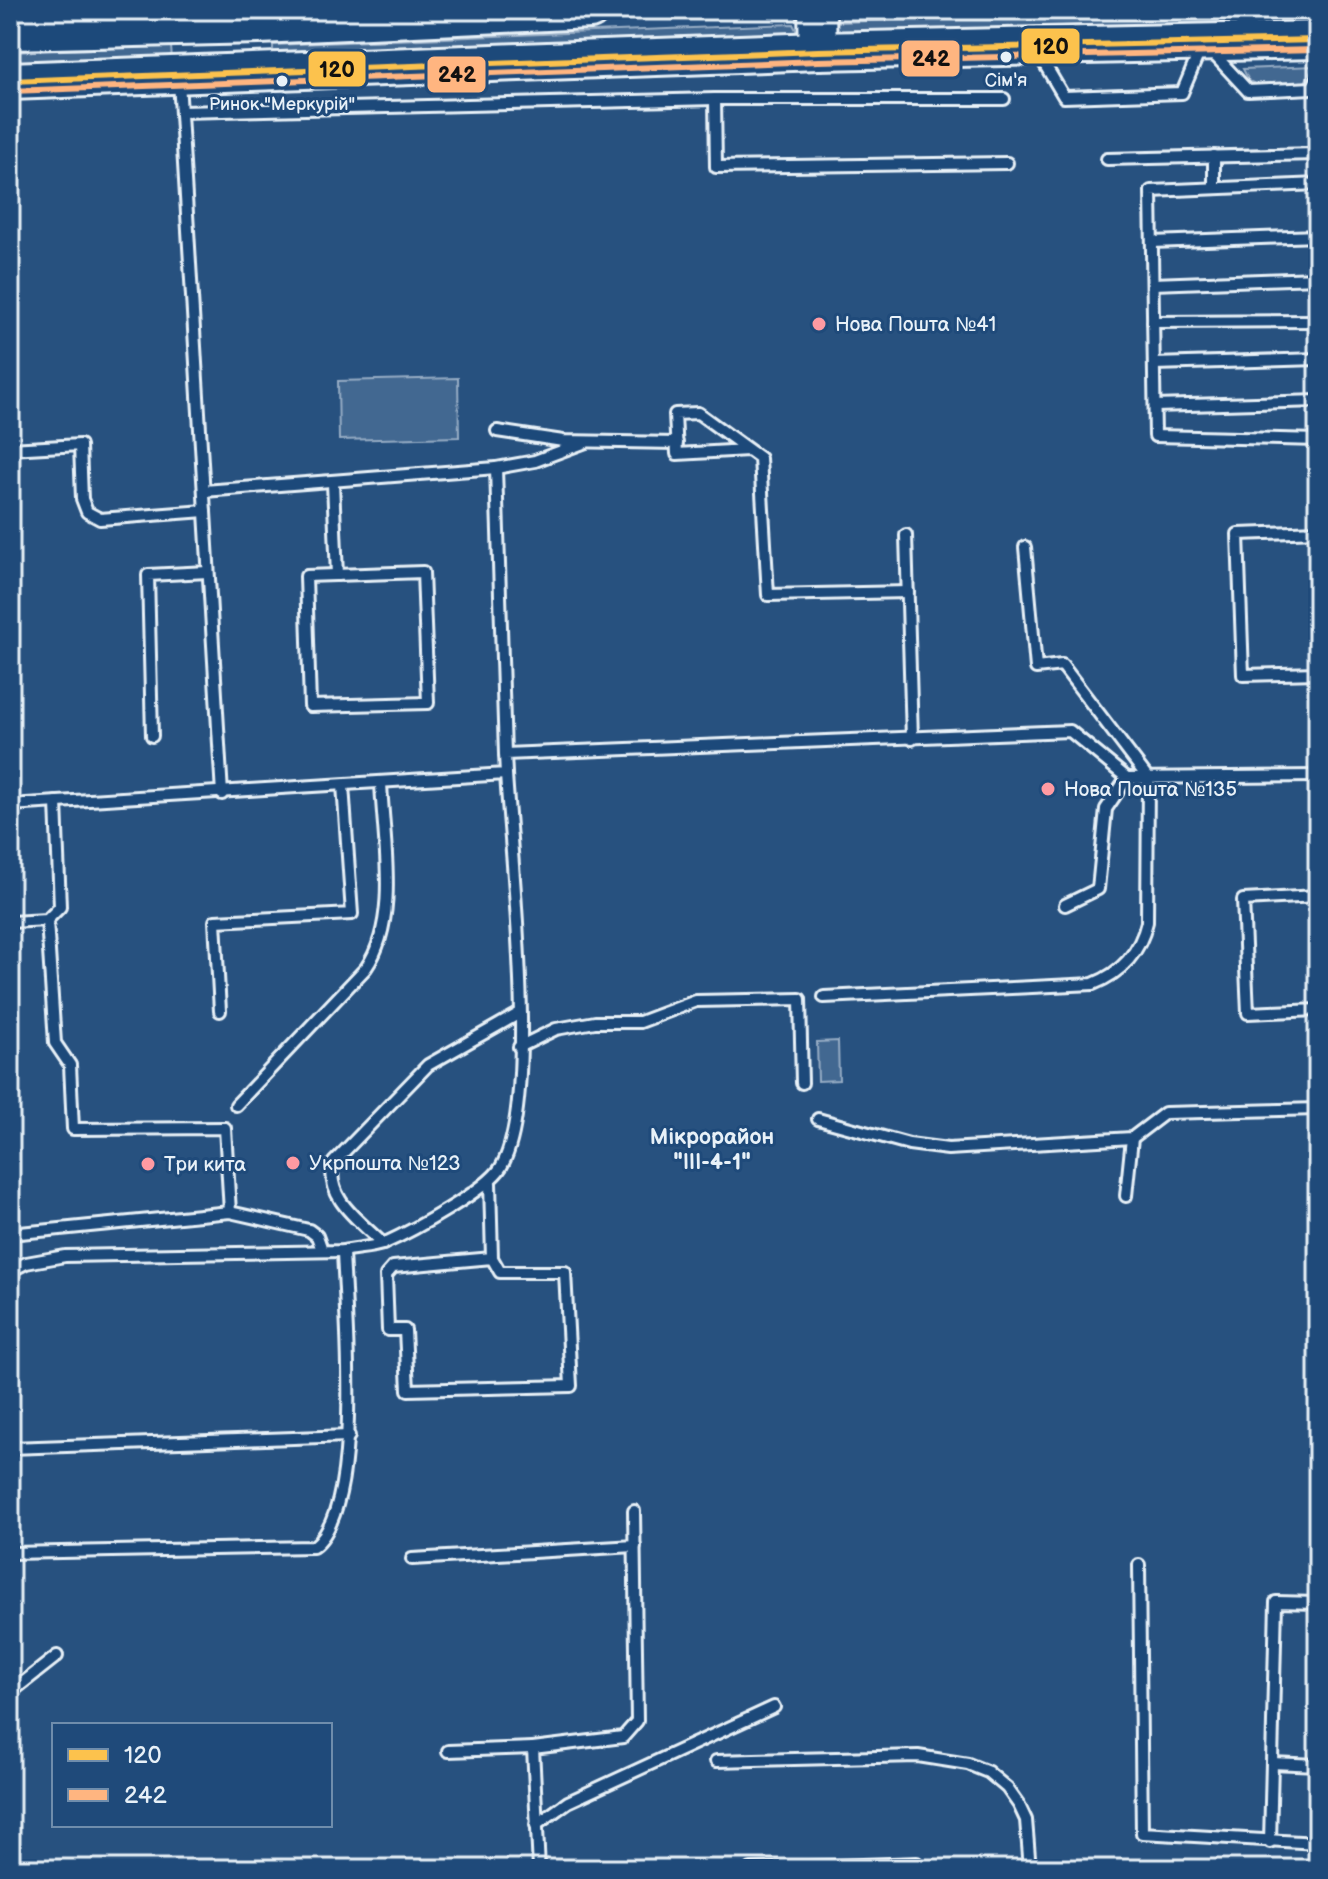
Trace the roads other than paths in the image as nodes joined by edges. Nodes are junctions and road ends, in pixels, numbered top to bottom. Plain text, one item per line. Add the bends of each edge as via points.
1 (590, 10) edge
2 (817, 10) edge
3 (183, 27) junction
4 (10, 31) edge
5 (1318, 40) edge
6 (1203, 42) junction
7 (1035, 47) junction
8 (818, 51) junction
9 (183, 75) junction
10 (1318, 77) edge
11 (10, 81) edge
12 (715, 99) junction
13 (1004, 99) dead end
14 (181, 112) junction
15 (1318, 154) edge
16 (1214, 156) junction
17 (1107, 159) dead end
18 (1007, 163) dead end
19 (1318, 184) edge
20 (1214, 188) junction
21 (1318, 236) edge
22 (1152, 242) junction
23 (1318, 278) edge
24 (1153, 284) junction
25 (1318, 321) edge
26 (1153, 322) junction
27 (1318, 359) edge
28 (1154, 364) junction
29 (1318, 401) edge
30 (1155, 406) junction
31 (497, 431) dead end
32 (590, 440) junction
33 (1318, 440) edge
34 (677, 443) junction
35 (10, 449) edge
36 (748, 450) junction
37 (496, 468) junction
38 (333, 483) junction
39 (204, 491) junction
40 (205, 511) junction
41 (1318, 531) edge
42 (906, 535) dead end
43 (1025, 547) dead end
44 (208, 572) junction
45 (337, 575) junction
46 (908, 592) junction
47 (1318, 673) edge
48 (152, 736) dead end
49 (912, 739) junction
50 (505, 754) junction
51 (506, 774) junction
52 (1318, 776) edge
53 (1127, 778) junction
54 (1148, 778) junction
55 (381, 782) junction
56 (343, 785) junction
57 (222, 794) junction
58 (56, 802) junction
59 (10, 805) edge
60 (1318, 896) edge
61 (1065, 905) dead end
62 (47, 920) junction
63 (10, 922) edge
64 (824, 997) dead end
65 (1318, 1010) edge
66 (220, 1011) dead end
67 (520, 1013) junction
68 (519, 1047) junction
69 (802, 1083) dead end
70 (236, 1105) dead end
71 (1318, 1109) edge
72 (818, 1119) dead end
73 (1132, 1138) junction
74 (490, 1183) junction
75 (1126, 1196) dead end
76 (230, 1212) junction
77 (10, 1234) edge
78 (383, 1244) junction
79 (322, 1250) junction
80 (343, 1251) junction
81 (492, 1258) junction
82 (10, 1271) edge
83 (349, 1436) junction
84 (10, 1448) edge
85 (634, 1511) dead end
86 (635, 1546) junction
87 (10, 1553) edge
88 (412, 1559) dead end
89 (1139, 1565) dead end
90 (1318, 1603) edge
91 (57, 1656) dead end
92 (10, 1693) edge
93 (774, 1707) dead end
94 (533, 1748) junction
95 (448, 1751) dead end
96 (716, 1761) dead end
97 (1272, 1763) junction
98 (1318, 1765) edge
99 (536, 1825) junction
100 (1270, 1842) junction
101 (1318, 1843) edge
102 (539, 1869) edge
103 (751, 1869) edge
104 (917, 1869) edge
105 (1030, 1869) edge

1 - 3 highway
2 - 8 highway
3 - 4 highway
3 - 9 highway
5 - 6 highway
6 - 7 highway
6 - 7 lane via 1182,93 1064,97
6 - 10 lane via 1248,91 1312,88
7 - 8 highway
8 - 9 highway
9 - 11 highway
9 - 14 lane
12 - 13 lane
12 - 14 lane
12 - 18 lane via 716,167
14 - 39 lane
15 - 16 lane
16 - 17 lane
16 - 20 lane
19 - 20 lane
20 - 22 lane via 1151,191
21 - 22 lane
22 - 24 lane
23 - 24 lane
24 - 26 lane
25 - 26 lane
26 - 28 lane
27 - 28 lane
28 - 30 lane
29 - 30 lane
30 - 33 lane via 1155,436
31 - 32 lane
32 - 34 lane
32 - 37 lane via 535,461
34 - 36 lane via 677,454
34 - 36 lane via 675,414 698,413
35 - 40 lane via 80,445 82,499 87,512 100,519
36 - 46 lane via 760,458 768,595
37 - 38 lane
37 - 50 lane
38 - 39 lane
38 - 45 lane
39 - 40 lane
40 - 44 lane
41 - 47 lane via 1238,534 1243,675
42 - 46 lane
43 - 54 lane via 1036,668 1062,665
44 - 48 lane via 148,575
44 - 57 lane
45 - 45 lane via 423,572 428,703 310,706 306,576
46 - 49 lane
49 - 50 lane
49 - 53 lane via 1070,731
50 - 51 lane
51 - 55 lane
51 - 67 lane
52 - 54 lane
53 - 54 lane
53 - 61 lane via 1106,809 1098,889
54 - 64 lane via 1147,922 1134,953 1109,978 1093,984
55 - 56 lane
55 - 70 lane via 386,916 381,943 366,968
56 - 57 lane
56 - 66 lane via 352,914 215,921
57 - 58 lane
58 - 59 lane
58 - 62 lane via 60,907
60 - 65 lane via 1243,900 1248,1013
62 - 63 lane
62 - 76 lane via 55,1043 70,1065 73,1129 225,1128
67 - 68 lane
67 - 78 lane via 428,1065 334,1162 331,1183 337,1198
68 - 69 lane via 556,1029 640,1022 696,1001 800,999
68 - 74 lane via 515,1133
71 - 73 lane via 1165,1113
72 - 73 lane via 927,1148
73 - 75 lane
74 - 78 lane
74 - 81 lane
76 - 77 lane
76 - 79 lane via 309,1230
78 - 80 lane
79 - 80 lane
79 - 82 lane via 65,1256
80 - 83 lane
81 - 81 lane via 393,1267 386,1275 388,1330 405,1330 408,1390 571,1386 565,1272 500,1272
83 - 84 lane
83 - 87 lane via 333,1523 326,1538 313,1547
85 - 86 lane
86 - 88 lane
86 - 94 lane via 637,1721 623,1737
89 - 100 lane via 1142,1833
90 - 97 lane via 1276,1602
91 - 92 lane
93 - 99 lane via 568,1802
94 - 95 lane
94 - 99 lane
96 - 105 lane via 918,1756 968,1764 988,1772 1019,1805 1026,1820
97 - 98 lane
97 - 100 lane
99 - 102 lane
100 - 101 lane
103 - 104 lane via 917,1863

